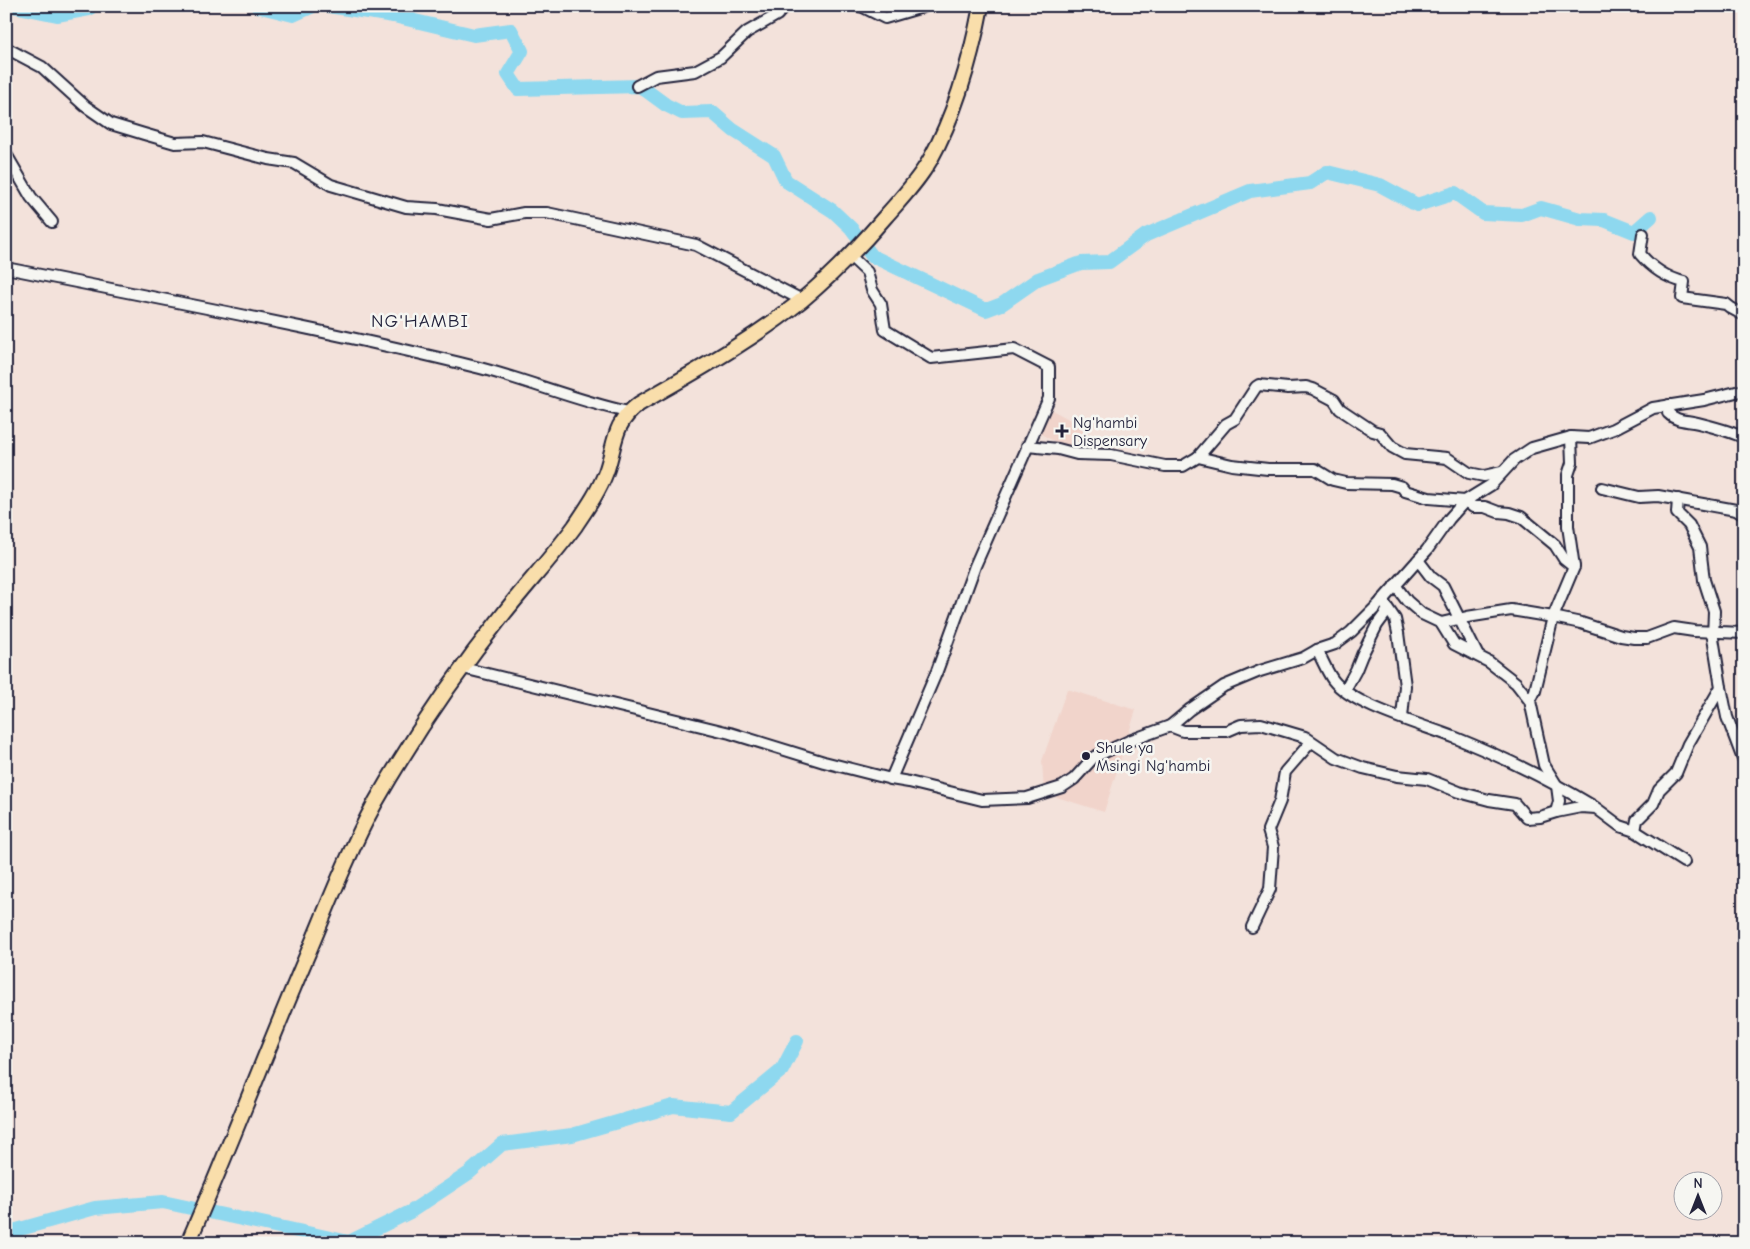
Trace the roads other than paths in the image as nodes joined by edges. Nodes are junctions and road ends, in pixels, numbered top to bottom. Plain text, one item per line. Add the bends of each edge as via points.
1 (785, 6) edge
2 (858, 6) edge
3 (926, 6) edge
4 (981, 6) edge
5 (6, 48) edge
6 (636, 86) dead end
7 (6, 154) edge
8 (52, 222) dead end
9 (1643, 234) dead end
10 (854, 250) junction
11 (6, 268) edge
12 (802, 300) junction
13 (1744, 315) edge
14 (1744, 390) edge
15 (1669, 405) junction
16 (628, 412) junction
17 (1571, 437) junction
18 (1744, 438) edge
19 (1027, 446) junction
20 (1198, 457) junction
21 (1502, 472) junction
22 (1602, 488) dead end
23 (1678, 499) junction
24 (1466, 501) junction
25 (1744, 515) edge
26 (1418, 560) junction
27 (1574, 567) junction
28 (1395, 585) junction
29 (1382, 600) junction
30 (1388, 610) junction
31 (1553, 617) junction
32 (1459, 619) junction
33 (1441, 623) junction
34 (1714, 631) junction
35 (1744, 633) edge
36 (1317, 650) junction
37 (1478, 656) junction
38 (463, 668) junction
39 (1720, 687) junction
40 (1345, 690) junction
41 (1530, 701) junction
42 (1402, 718) junction
43 (1170, 726) junction
44 (1312, 742) junction
45 (1744, 762) edge
46 (891, 779) junction
47 (1558, 786) junction
48 (1596, 808) junction
49 (1556, 812) junction
50 (1635, 831) junction
51 (1684, 862) dead end
52 (1252, 927) dead end
53 (188, 1243) edge

1 - 6 street via 777,15 747,32 722,57 695,71 656,76
2 - 3 street via 885,18
4 - 10 main road via 968,65 948,124 929,162
5 - 12 street via 42,67 85,106 111,124 175,143 204,142 294,163 332,184 400,205 491,219 547,213 696,245
7 - 8 street via 32,198
9 - 13 street via 1640,254 1648,264 1670,279 1684,282 1682,298 1726,304
10 - 12 main road
10 - 19 street via 881,304 885,330 931,358 1014,349 1049,367 1049,398
11 - 16 street via 258,318 481,369 595,405
12 - 16 main road via 737,347
14 - 15 street
15 - 17 street via 1653,408 1589,438
15 - 18 street via 1668,412 1673,418
16 - 38 main road via 619,425 604,476 586,509 561,546 505,611
17 - 21 street via 1532,448
17 - 27 street via 1568,526
19 - 20 street via 1165,466 1182,466
19 - 46 street via 975,566 937,671
20 - 21 street via 1226,424 1235,419 1259,385 1306,387 1334,400 1340,408 1405,454 1446,458 1469,473 1484,476
20 - 24 street via 1268,469 1315,469 1333,480 1346,483 1392,484 1429,498
21 - 24 street via 1491,485
22 - 23 street via 1639,497
23 - 25 street via 1736,510
23 - 34 street via 1677,513 1689,525 1700,547 1704,580 1714,611
24 - 26 street
24 - 27 street via 1473,507 1521,517 1555,545
26 - 28 street
26 - 32 street via 1443,586
27 - 31 street
28 - 29 street
28 - 33 street via 1422,614
29 - 30 street
29 - 36 street via 1351,632 1335,644
30 - 40 street via 1377,625
30 - 42 street via 1395,619 1403,667
31 - 32 street via 1511,610
31 - 34 street via 1634,638 1647,638 1674,628
31 - 41 street
32 - 33 street
32 - 37 street
33 - 37 street via 1454,644
34 - 35 street
34 - 39 street
36 - 40 street via 1334,681
36 - 43 street via 1224,686
37 - 41 street via 1516,684
38 - 46 street via 730,733
38 - 53 main road via 434,707 370,814 320,924
39 - 45 street
39 - 50 street via 1688,744 1676,773 1637,820
40 - 42 street via 1358,700
41 - 47 street via 1544,766
42 - 47 street via 1456,738
43 - 44 street via 1183,731 1227,731 1241,724 1261,724
43 - 46 street via 1094,757 1062,787 1027,798 982,800
44 - 49 street via 1336,758 1363,768 1427,780 1459,792 1515,804 1527,818
44 - 52 street via 1285,772 1280,801 1268,830 1273,847 1270,889
47 - 48 street
47 - 49 street via 1560,801
48 - 49 street
48 - 50 street via 1620,826
50 - 51 street

